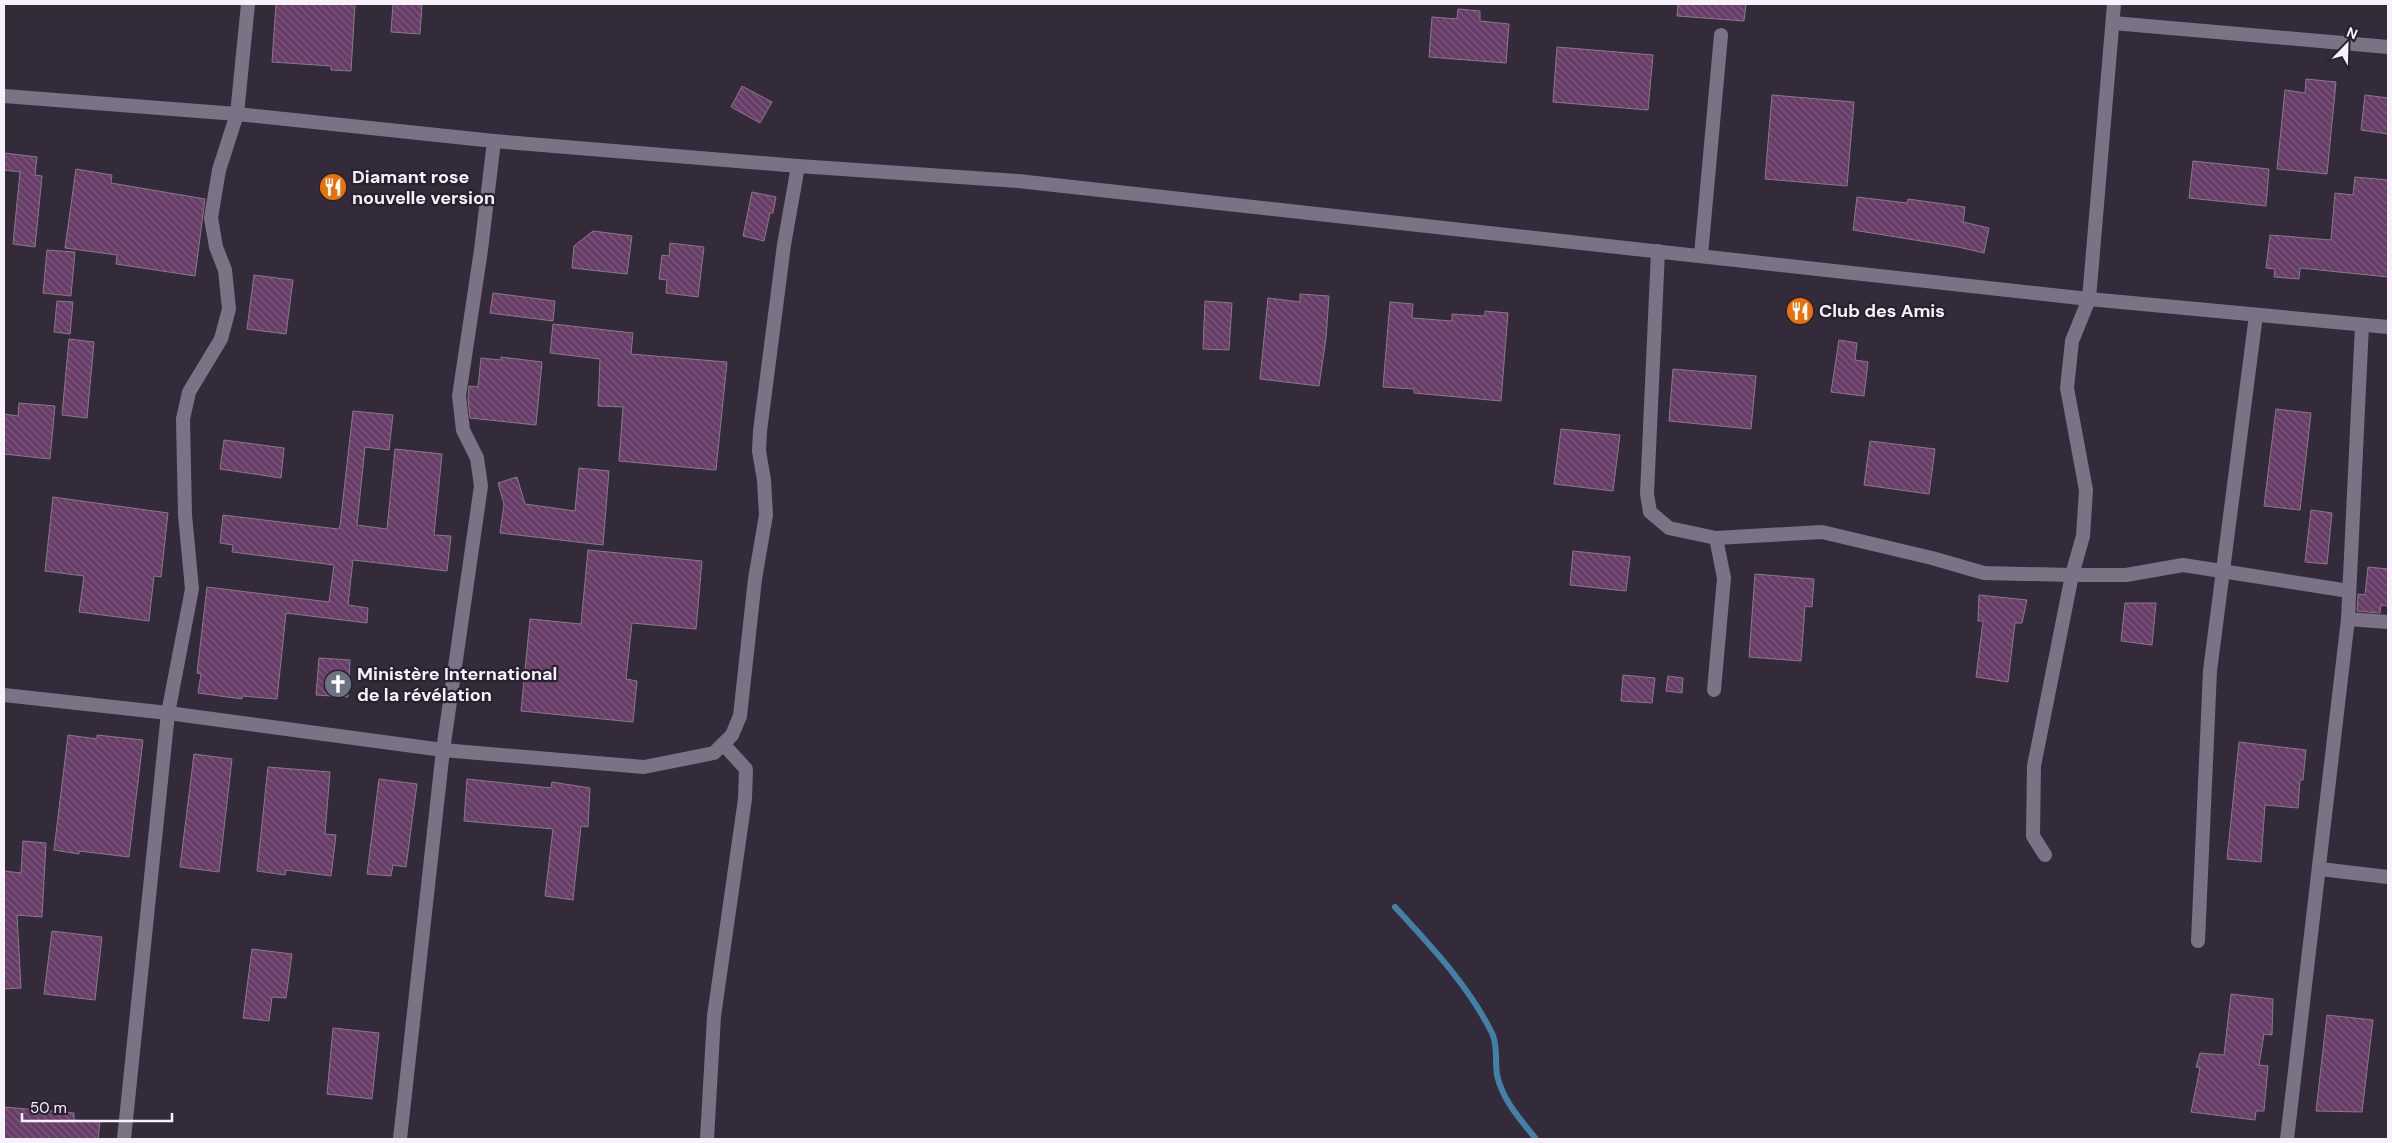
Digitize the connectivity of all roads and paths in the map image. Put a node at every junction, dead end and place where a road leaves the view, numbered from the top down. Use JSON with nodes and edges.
{"nodes":[{"id":1,"x":248,"y":4,"type":"edge"},
{"id":2,"x":2114,"y":4,"type":"edge"},
{"id":3,"x":2113,"y":23,"type":"junction"},
{"id":4,"x":1721,"y":35,"type":"dead end"},
{"id":5,"x":2388,"y":47,"type":"edge"},
{"id":6,"x":4,"y":96,"type":"edge"},
{"id":7,"x":237,"y":114,"type":"junction"},
{"id":8,"x":494,"y":140,"type":"junction"},
{"id":9,"x":798,"y":166,"type":"junction"},
{"id":10,"x":1658,"y":251,"type":"junction"},
{"id":11,"x":1700,"y":255,"type":"junction"},
{"id":12,"x":2089,"y":299,"type":"junction"},
{"id":13,"x":2256,"y":315,"type":"junction"},
{"id":14,"x":2362,"y":325,"type":"junction"},
{"id":15,"x":2388,"y":327,"type":"edge"},
{"id":16,"x":1716,"y":538,"type":"junction"},
{"id":17,"x":2223,"y":570,"type":"junction"},
{"id":18,"x":2072,"y":575,"type":"junction"},
{"id":19,"x":2349,"y":590,"type":"junction"},
{"id":20,"x":2348,"y":619,"type":"junction"},
{"id":21,"x":2388,"y":622,"type":"edge"},
{"id":22,"x":1714,"y":690,"type":"dead end"},
{"id":23,"x":4,"y":695,"type":"edge"},
{"id":24,"x":168,"y":714,"type":"junction"},
{"id":25,"x":724,"y":744,"type":"junction"},
{"id":26,"x":443,"y":750,"type":"junction"},
{"id":27,"x":2045,"y":855,"type":"dead end"},
{"id":28,"x":2320,"y":869,"type":"junction"},
{"id":29,"x":2388,"y":877,"type":"edge"},
{"id":30,"x":2198,"y":941,"type":"dead end"},
{"id":31,"x":124,"y":1139,"type":"edge"},
{"id":32,"x":400,"y":1139,"type":"edge"},
{"id":33,"x":707,"y":1139,"type":"edge"},
{"id":34,"x":2287,"y":1139,"type":"edge"}],
"edges":[{"from":1,"to":7,"type":"street"},
{"from":2,"to":3,"type":"street"},
{"from":3,"to":5,"type":"street"},
{"from":3,"to":12,"type":"street"},
{"from":4,"to":11,"type":"street"},
{"from":6,"to":7,"type":"street"},
{"from":7,"to":8,"type":"street"},
{"from":7,"to":24,"type":"street"},
{"from":8,"to":9,"type":"street"},
{"from":8,"to":26,"type":"street"},
{"from":9,"to":10,"type":"street"},
{"from":9,"to":25,"type":"street"},
{"from":10,"to":11,"type":"street"},
{"from":10,"to":16,"type":"street"},
{"from":11,"to":12,"type":"street"},
{"from":12,"to":13,"type":"street"},
{"from":12,"to":18,"type":"street"},
{"from":13,"to":14,"type":"street"},
{"from":13,"to":17,"type":"street"},
{"from":14,"to":15,"type":"street"},
{"from":14,"to":19,"type":"street"},
{"from":16,"to":18,"type":"street"},
{"from":16,"to":22,"type":"street"},
{"from":17,"to":18,"type":"street"},
{"from":17,"to":19,"type":"street"},
{"from":17,"to":30,"type":"street"},
{"from":18,"to":27,"type":"street"},
{"from":19,"to":20,"type":"street"},
{"from":20,"to":21,"type":"street"},
{"from":20,"to":28,"type":"street"},
{"from":23,"to":24,"type":"street"},
{"from":24,"to":26,"type":"street"},
{"from":24,"to":31,"type":"street"},
{"from":25,"to":26,"type":"street"},
{"from":25,"to":33,"type":"street"},
{"from":26,"to":32,"type":"street"},
{"from":28,"to":29,"type":"street"},
{"from":28,"to":34,"type":"street"}]}
